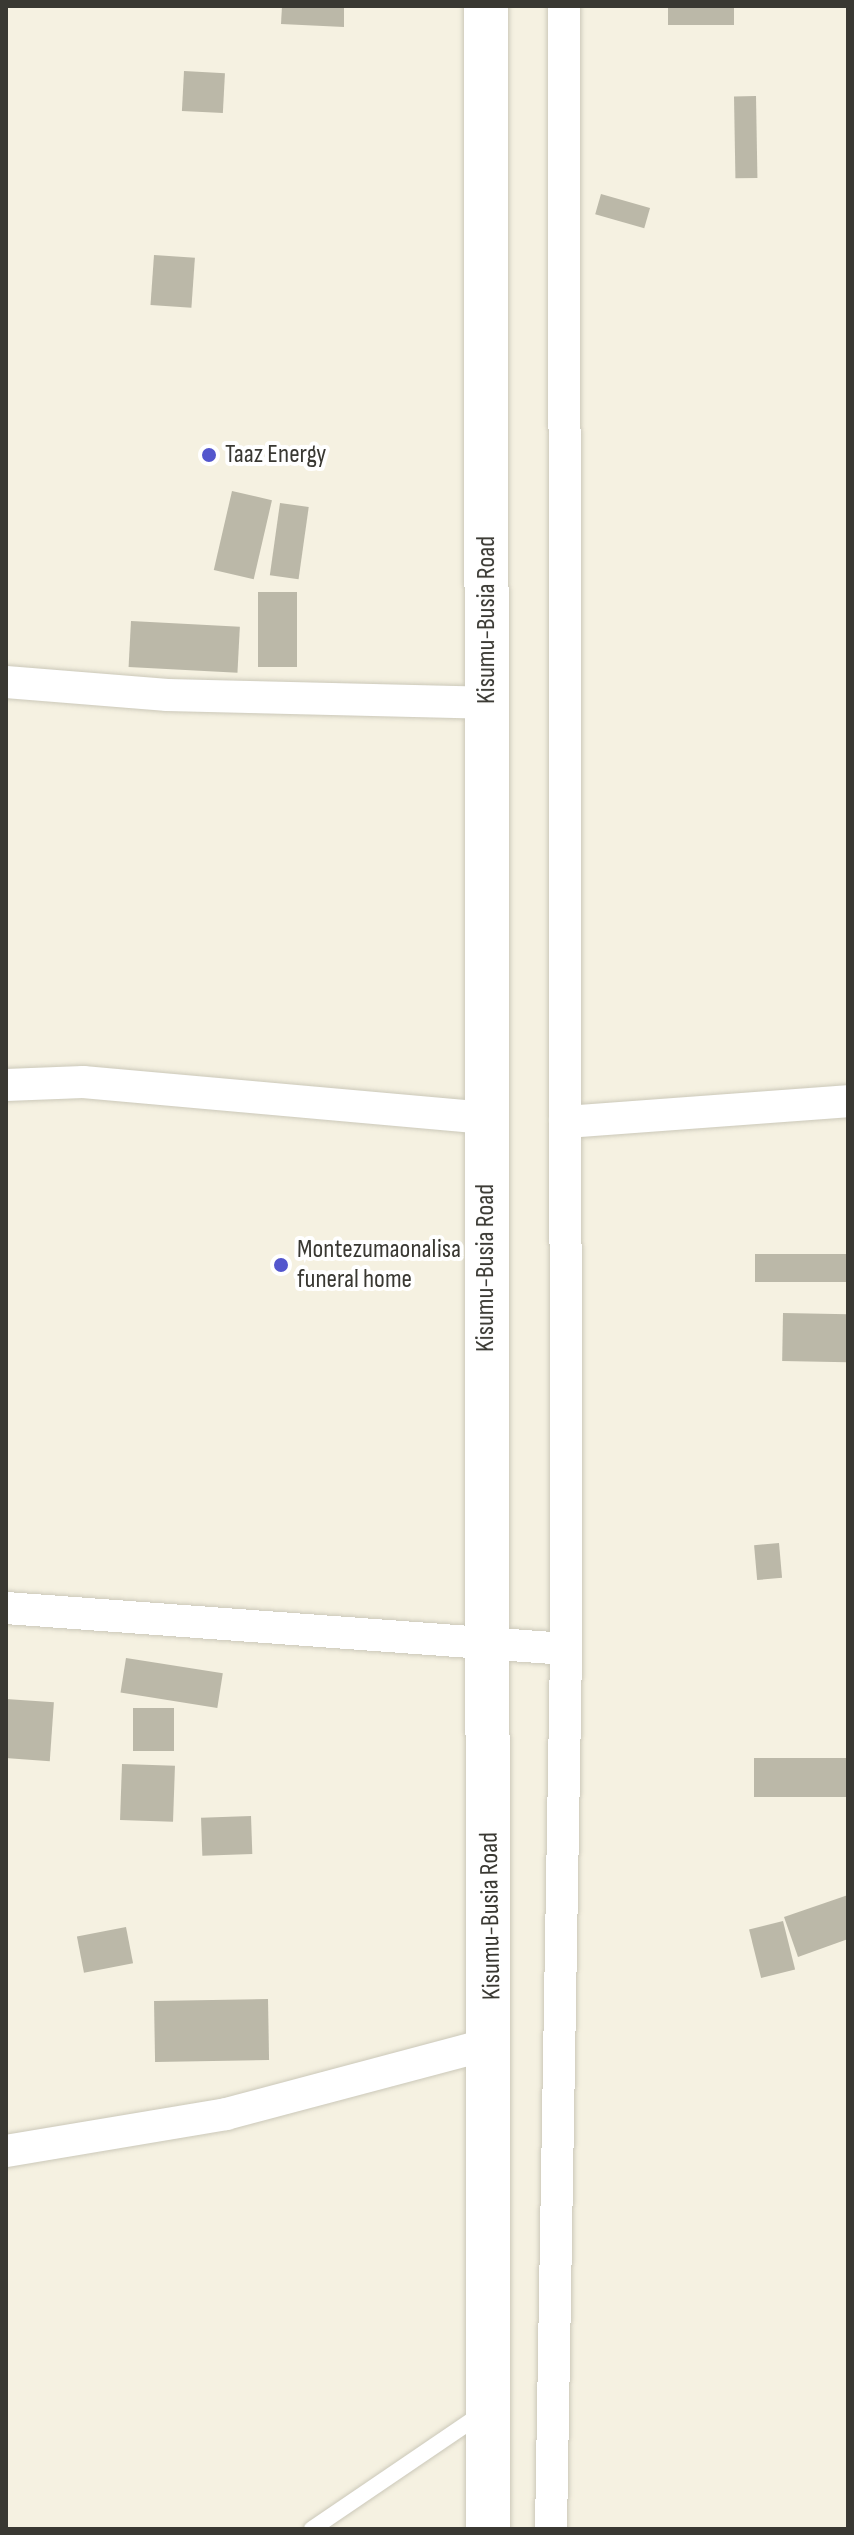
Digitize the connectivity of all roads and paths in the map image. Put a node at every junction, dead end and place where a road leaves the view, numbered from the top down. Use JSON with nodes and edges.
{"nodes":[{"id":1,"x":486,"y":6,"type":"edge"},
{"id":2,"x":564,"y":6,"type":"edge"},
{"id":3,"x":6,"y":682,"type":"edge"},
{"id":4,"x":486,"y":703,"type":"junction"},
{"id":5,"x":6,"y":1085,"type":"edge"},
{"id":6,"x":848,"y":1101,"type":"edge"},
{"id":7,"x":486,"y":1118,"type":"junction"},
{"id":8,"x":565,"y":1122,"type":"junction"},
{"id":9,"x":6,"y":1608,"type":"edge"},
{"id":10,"x":487,"y":1646,"type":"junction"},
{"id":11,"x":566,"y":1649,"type":"junction"},
{"id":12,"x":493,"y":2043,"type":"junction"},
{"id":13,"x":6,"y":2151,"type":"edge"},
{"id":14,"x":489,"y":2409,"type":"junction"},
{"id":15,"x":312,"y":2529,"type":"edge"},
{"id":16,"x":488,"y":2529,"type":"edge"},
{"id":17,"x":551,"y":2529,"type":"edge"}],
"edges":[{"from":1,"to":4,"type":"highway","name":"Kisumu-Busia Road"},
{"from":2,"to":8,"type":"street"},
{"from":3,"to":4,"type":"street"},
{"from":4,"to":7,"type":"highway","name":"Kisumu-Busia Road"},
{"from":5,"to":7,"type":"street"},
{"from":6,"to":8,"type":"street"},
{"from":7,"to":10,"type":"highway","name":"Kisumu-Busia Road"},
{"from":8,"to":11,"type":"street"},
{"from":9,"to":10,"type":"street"},
{"from":10,"to":11,"type":"street"},
{"from":10,"to":12,"type":"highway","name":"Kisumu-Busia Road"},
{"from":11,"to":17,"type":"street"},
{"from":12,"to":13,"type":"street"},
{"from":12,"to":14,"type":"highway","name":"Kisumu-Busia Road"},
{"from":14,"to":15,"type":"lane"},
{"from":14,"to":16,"type":"highway","name":"Kisumu-Busia Road"}]}
